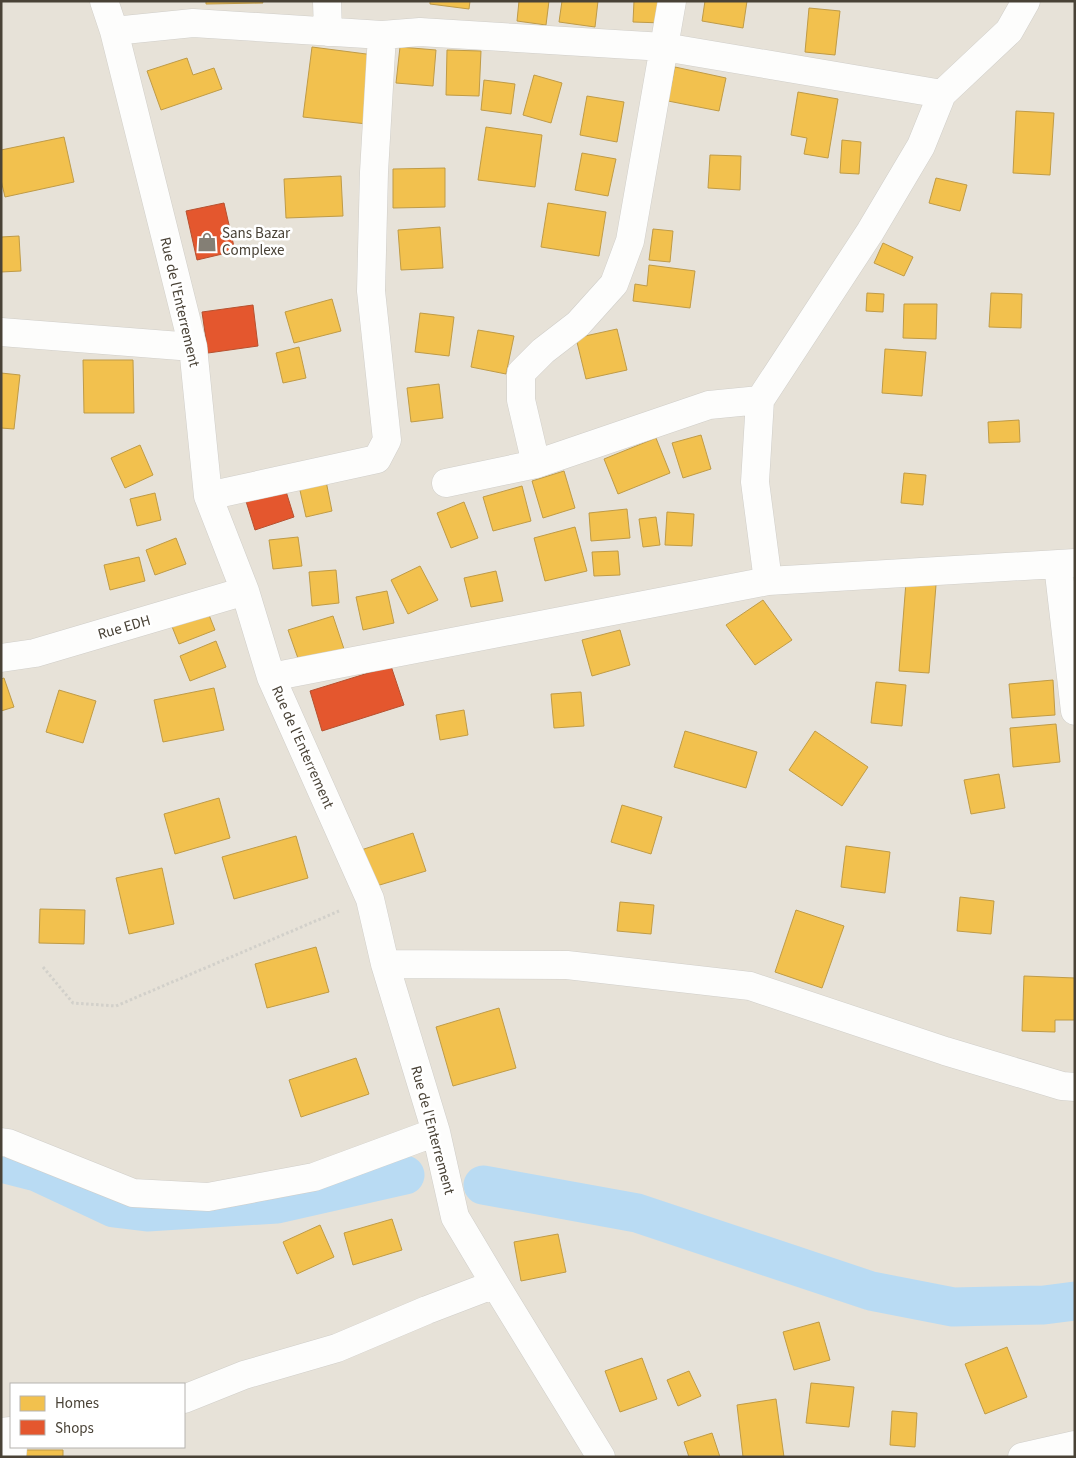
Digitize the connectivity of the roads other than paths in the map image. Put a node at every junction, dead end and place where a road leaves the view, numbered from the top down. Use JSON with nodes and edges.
{"nodes":[{"id":1,"x":104,"y":1,"type":"edge"},
{"id":2,"x":327,"y":1,"type":"edge"},
{"id":3,"x":672,"y":1,"type":"edge"},
{"id":4,"x":1026,"y":1,"type":"edge"},
{"id":5,"x":114,"y":31,"type":"junction"},
{"id":6,"x":328,"y":32,"type":"junction"},
{"id":7,"x":382,"y":35,"type":"junction"},
{"id":8,"x":664,"y":47,"type":"junction"},
{"id":9,"x":942,"y":94,"type":"junction"},
{"id":10,"x":1,"y":332,"type":"edge"},
{"id":11,"x":193,"y":347,"type":"junction"},
{"id":12,"x":760,"y":400,"type":"junction"},
{"id":13,"x":536,"y":464,"type":"junction"},
{"id":14,"x":446,"y":483,"type":"dead end"},
{"id":15,"x":208,"y":496,"type":"junction"},
{"id":16,"x":1066,"y":564,"type":"edge"},
{"id":17,"x":768,"y":581,"type":"junction"},
{"id":18,"x":245,"y":591,"type":"junction"},
{"id":19,"x":1,"y":658,"type":"edge"},
{"id":20,"x":271,"y":677,"type":"junction"},
{"id":21,"x":1075,"y":711,"type":"edge"},
{"id":22,"x":385,"y":964,"type":"junction"},
{"id":23,"x":1075,"y":1087,"type":"edge"},
{"id":24,"x":436,"y":1132,"type":"junction"},
{"id":25,"x":1,"y":1142,"type":"edge"},
{"id":26,"x":495,"y":1284,"type":"junction"},
{"id":27,"x":185,"y":1399,"type":"edge"},
{"id":28,"x":1075,"y":1445,"type":"edge"},
{"id":29,"x":601,"y":1457,"type":"edge"},
{"id":30,"x":1022,"y":1457,"type":"edge"}],
"edges":[{"from":1,"to":5,"type":"street","name":"Rue de l'Enterrement"},
{"from":2,"to":6,"type":"street"},
{"from":3,"to":8,"type":"street"},
{"from":4,"to":9,"type":"street"},
{"from":5,"to":6,"type":"street"},
{"from":5,"to":11,"type":"street","name":"Rue de l'Enterrement"},
{"from":6,"to":7,"type":"street"},
{"from":7,"to":8,"type":"street"},
{"from":7,"to":15,"type":"street"},
{"from":8,"to":9,"type":"street"},
{"from":8,"to":13,"type":"street"},
{"from":9,"to":12,"type":"street"},
{"from":10,"to":11,"type":"street"},
{"from":11,"to":15,"type":"street","name":"Rue de l'Enterrement"},
{"from":12,"to":13,"type":"street"},
{"from":12,"to":17,"type":"street"},
{"from":13,"to":14,"type":"street"},
{"from":15,"to":18,"type":"street","name":"Rue de l'Enterrement"},
{"from":16,"to":17,"type":"street"},
{"from":16,"to":21,"type":"street"},
{"from":17,"to":20,"type":"street"},
{"from":18,"to":19,"type":"street","name":"Rue EDH"},
{"from":18,"to":20,"type":"street","name":"Rue de l'Enterrement"},
{"from":20,"to":22,"type":"street","name":"Rue de l'Enterrement"},
{"from":22,"to":23,"type":"street"},
{"from":22,"to":24,"type":"street","name":"Rue de l'Enterrement"},
{"from":24,"to":25,"type":"street"},
{"from":24,"to":26,"type":"street","name":"Rue de l'Enterrement"},
{"from":26,"to":27,"type":"street"},
{"from":26,"to":29,"type":"street","name":"Rue de l'Enterrement"},
{"from":28,"to":30,"type":"street"}]}
